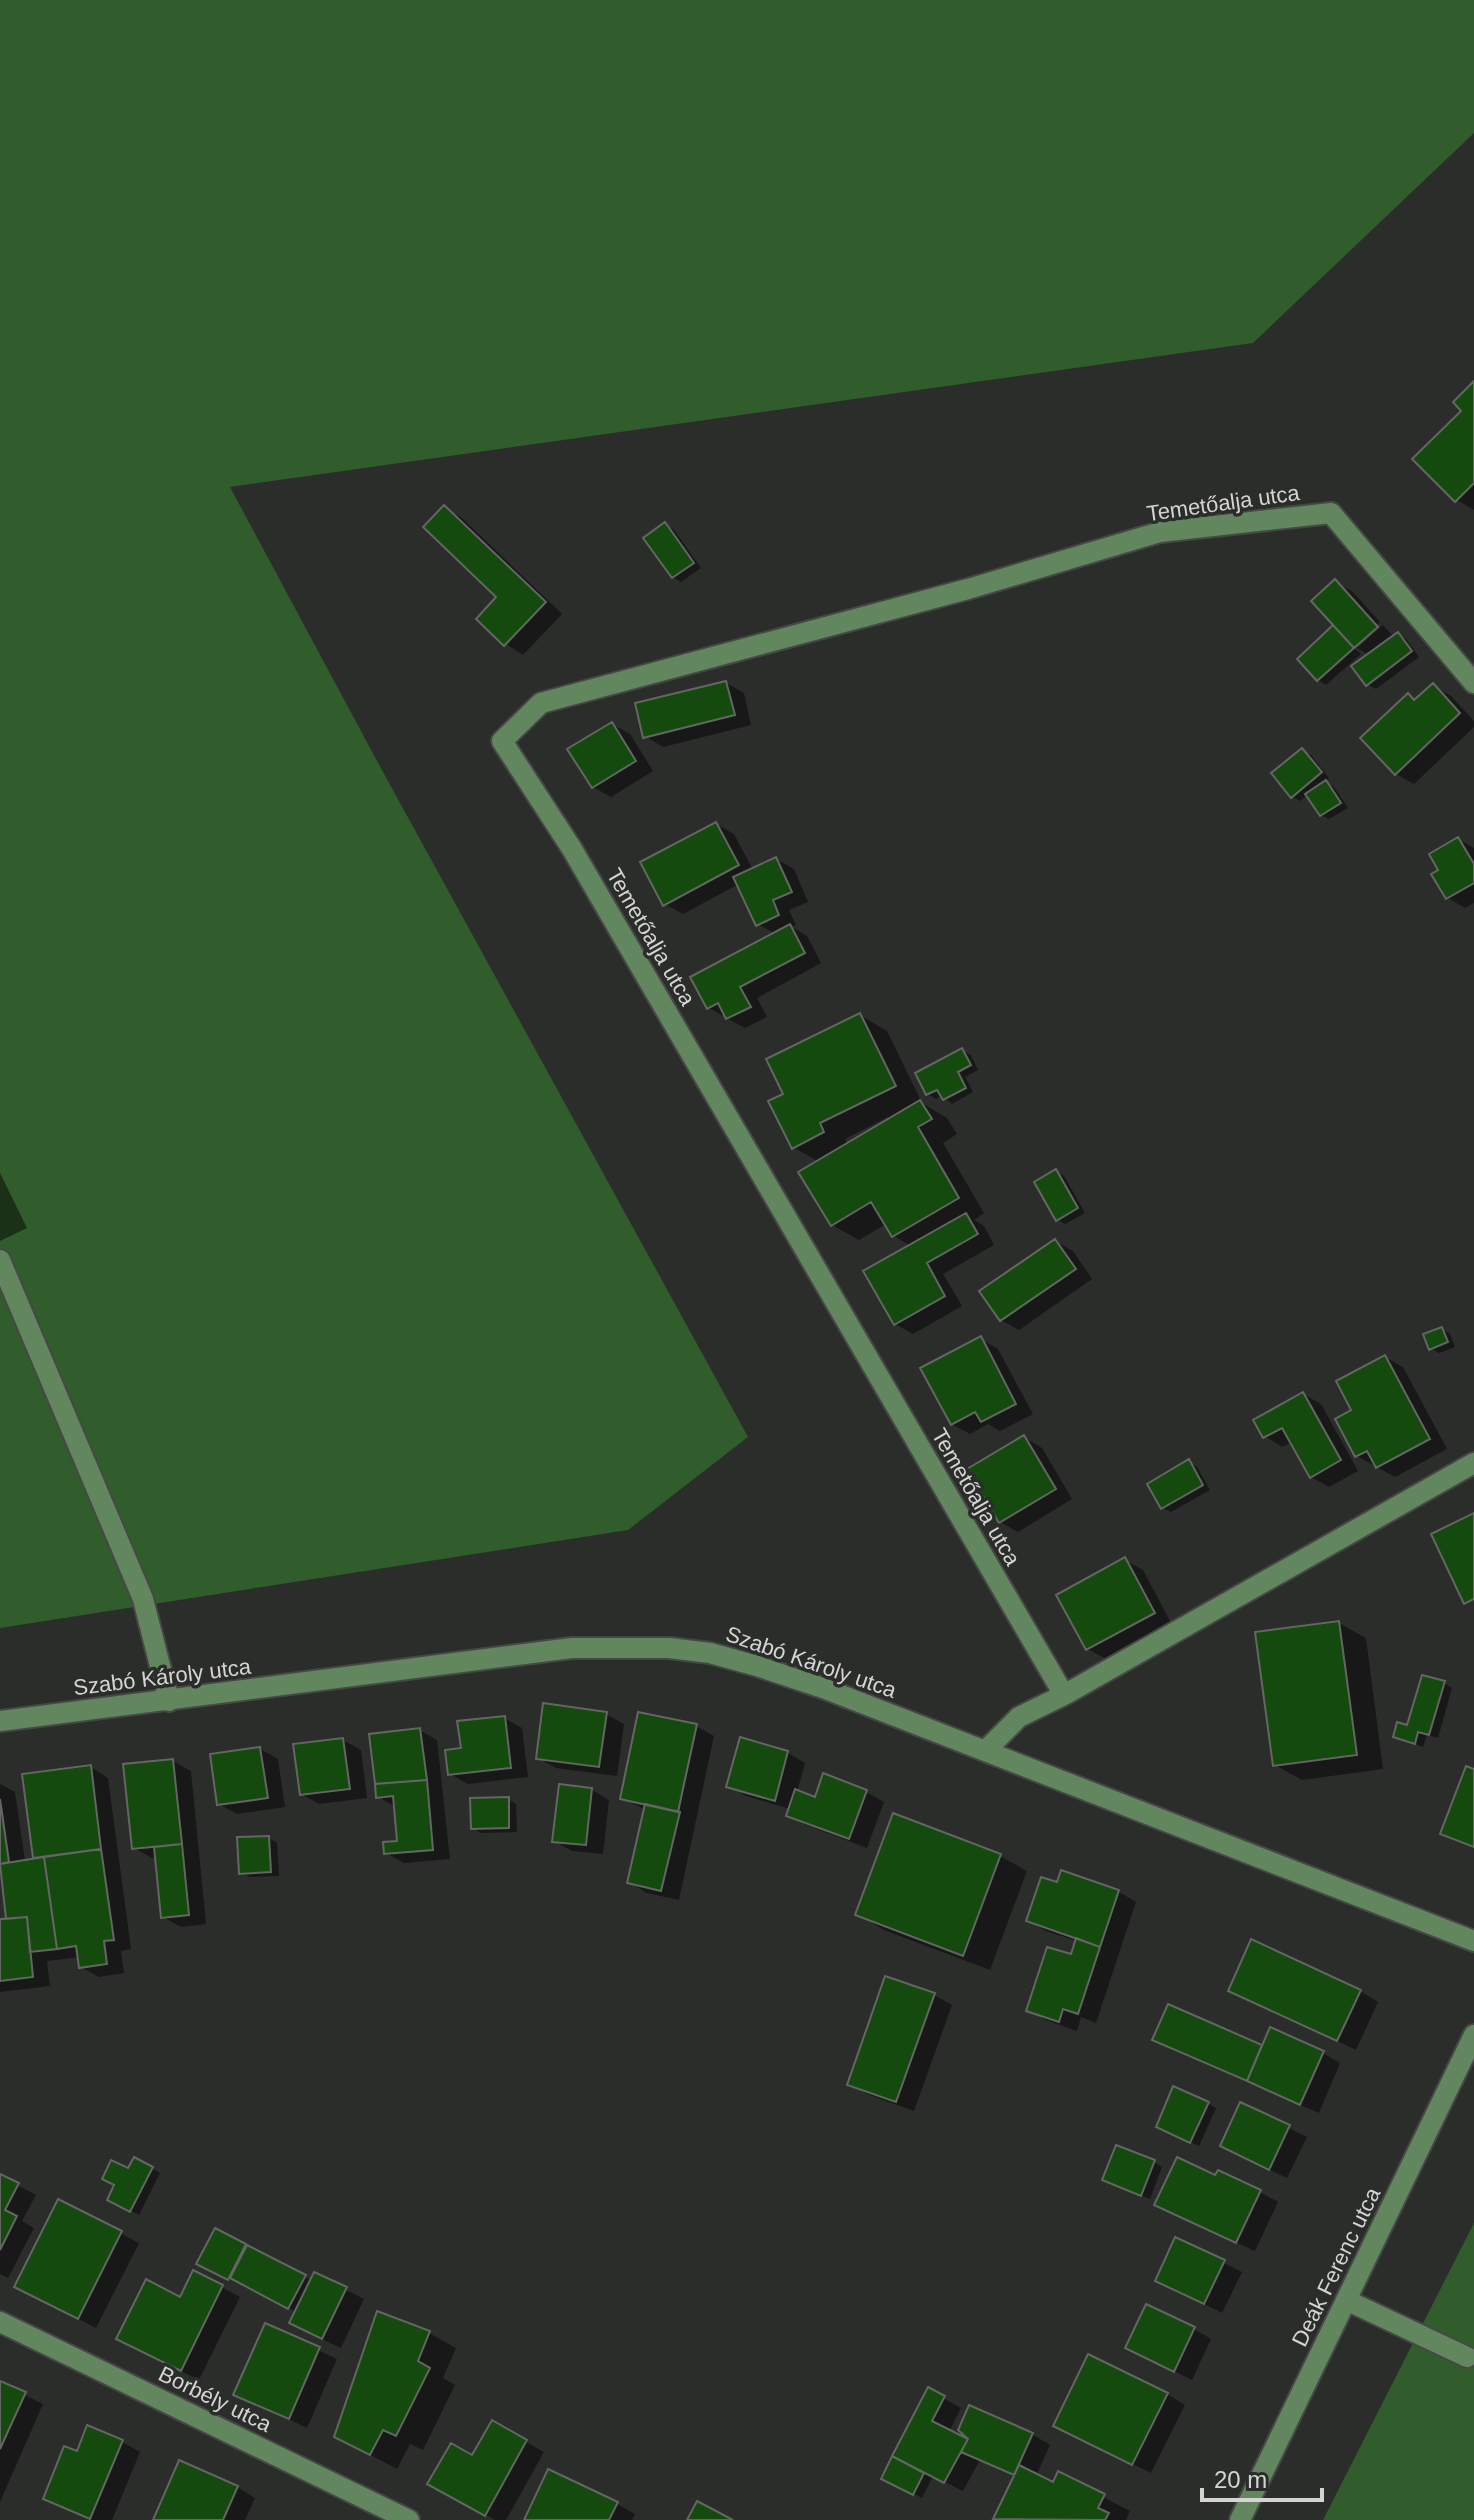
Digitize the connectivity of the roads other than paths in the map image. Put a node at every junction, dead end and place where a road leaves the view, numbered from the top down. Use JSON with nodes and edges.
{"nodes":[{"id":1,"x":1474,"y":683,"type":"edge"},
{"id":2,"x":0,"y":1260,"type":"edge"},
{"id":3,"x":1474,"y":1463,"type":"edge"},
{"id":4,"x":1064,"y":1695,"type":"junction"},
{"id":5,"x":169,"y":1701,"type":"junction"},
{"id":6,"x":0,"y":1721,"type":"edge"},
{"id":7,"x":986,"y":1750,"type":"junction"},
{"id":8,"x":1474,"y":1941,"type":"edge"},
{"id":9,"x":1474,"y":2035,"type":"edge"},
{"id":10,"x":1346,"y":2300,"type":"junction"},
{"id":11,"x":0,"y":2322,"type":"edge"},
{"id":12,"x":1467,"y":2357,"type":"dead end"},
{"id":13,"x":409,"y":2520,"type":"edge"},
{"id":14,"x":1240,"y":2520,"type":"edge"}],
"edges":[{"from":1,"to":4,"type":"street","name":"Temetőalja utca"},
{"from":2,"to":5,"type":"street"},
{"from":3,"to":4,"type":"street"},
{"from":4,"to":7,"type":"street"},
{"from":5,"to":6,"type":"street","name":"Szabó Károly utca"},
{"from":5,"to":7,"type":"street","name":"Szabó Károly utca"},
{"from":7,"to":8,"type":"street","name":"Szabó Károly utca"},
{"from":9,"to":10,"type":"street","name":"Deák Ferenc utca"},
{"from":10,"to":12,"type":"street"},
{"from":10,"to":14,"type":"street","name":"Deák Ferenc utca"},
{"from":11,"to":13,"type":"street","name":"Borbély utca"}]}
